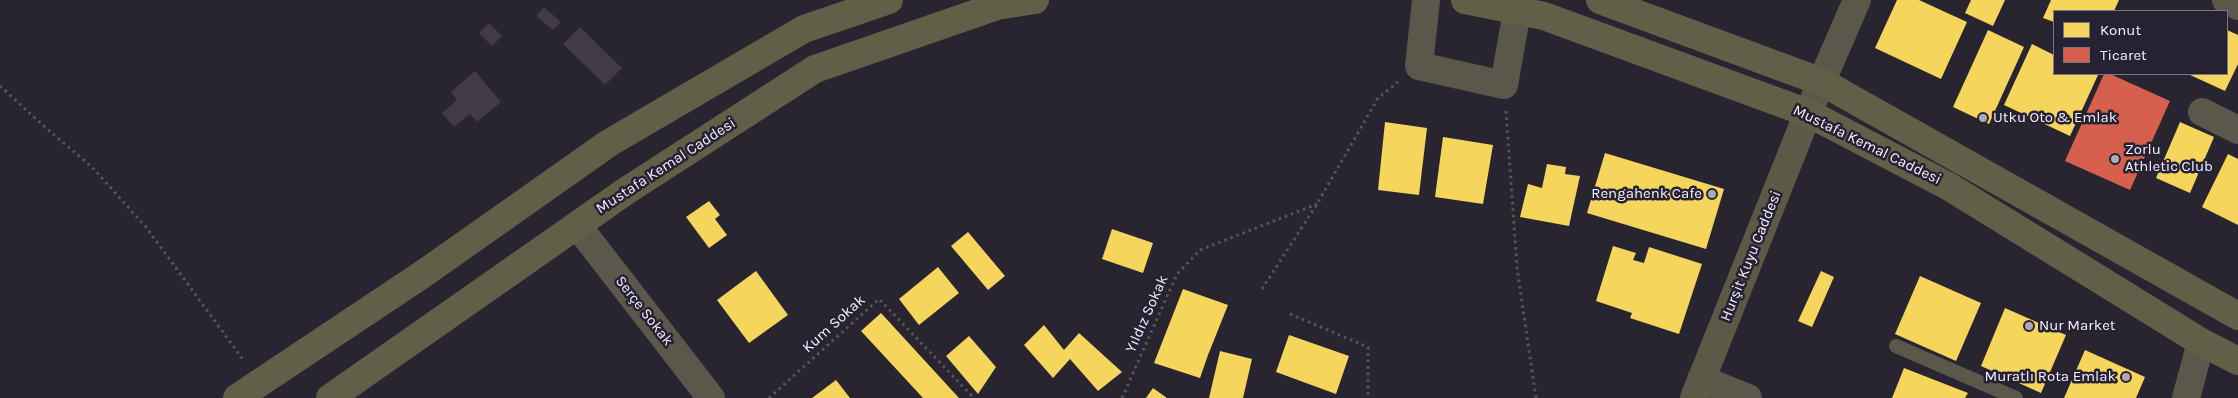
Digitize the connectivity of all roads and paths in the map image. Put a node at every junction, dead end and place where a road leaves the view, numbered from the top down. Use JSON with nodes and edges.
{"nodes":[{"id":1,"x":889,"y":0,"type":"edge"},
{"id":2,"x":1035,"y":0,"type":"edge"},
{"id":3,"x":1426,"y":0,"type":"edge"},
{"id":4,"x":1464,"y":0,"type":"edge"},
{"id":5,"x":1600,"y":0,"type":"edge"},
{"id":6,"x":1856,"y":0,"type":"edge"},
{"id":7,"x":2226,"y":0,"type":"edge"},
{"id":8,"x":2238,"y":6,"type":"edge"},
{"id":9,"x":1517,"y":11,"type":"junction"},
{"id":10,"x":1419,"y":66,"type":"junction"},
{"id":11,"x":1822,"y":82,"type":"junction"},
{"id":12,"x":1504,"y":85,"type":"junction"},
{"id":13,"x":0,"y":86,"type":"edge"},
{"id":14,"x":2202,"y":112,"type":"dead end"},
{"id":15,"x":1808,"y":114,"type":"junction"},
{"id":16,"x":2238,"y":130,"type":"edge"},
{"id":17,"x":1317,"y":204,"type":"junction"},
{"id":18,"x":577,"y":225,"type":"junction"},
{"id":19,"x":1262,"y":290,"type":"dead end"},
{"id":20,"x":1290,"y":314,"type":"dead end"},
{"id":21,"x":2238,"y":316,"type":"edge"},
{"id":22,"x":2201,"y":342,"type":"junction"},
{"id":23,"x":1896,"y":346,"type":"dead end"},
{"id":24,"x":2238,"y":361,"type":"edge"},
{"id":25,"x":259,"y":382,"type":"junction"},
{"id":26,"x":1698,"y":388,"type":"edge"},
{"id":27,"x":237,"y":398,"type":"edge"},
{"id":28,"x":330,"y":398,"type":"edge"},
{"id":29,"x":711,"y":398,"type":"edge"},
{"id":30,"x":770,"y":398,"type":"edge"},
{"id":31,"x":974,"y":398,"type":"edge"},
{"id":32,"x":1122,"y":398,"type":"edge"},
{"id":33,"x":1368,"y":398,"type":"edge"},
{"id":34,"x":1536,"y":398,"type":"edge"},
{"id":35,"x":1748,"y":398,"type":"edge"},
{"id":36,"x":2016,"y":398,"type":"edge"},
{"id":37,"x":2186,"y":398,"type":"edge"}],
"edges":[{"from":1,"to":25,"type":"main road"},
{"from":2,"to":18,"type":"main road","name":"Mustafa Kemal Caddesi"},
{"from":3,"to":10,"type":"street"},
{"from":4,"to":9,"type":"main road","name":"Mustafa Kemal Caddesi"},
{"from":5,"to":11,"type":"main road","name":"Mustafa Kemal Caddesi"},
{"from":6,"to":11,"type":"street"},
{"from":7,"to":8,"type":"street"},
{"from":9,"to":12,"type":"street"},
{"from":9,"to":15,"type":"main road","name":"Mustafa Kemal Caddesi"},
{"from":10,"to":12,"type":"street"},
{"from":10,"to":17,"type":"path"},
{"from":11,"to":15,"type":"street"},
{"from":11,"to":21,"type":"main road","name":"Mustafa Kemal Caddesi"},
{"from":12,"to":34,"type":"path"},
{"from":13,"to":25,"type":"path"},
{"from":14,"to":16,"type":"street"},
{"from":15,"to":22,"type":"main road","name":"Mustafa Kemal Caddesi"},
{"from":15,"to":26,"type":"street","name":"Hurşit Kuyu Caddesi"},
{"from":17,"to":19,"type":"path"},
{"from":17,"to":32,"type":"path","name":"Yıldız Sokak"},
{"from":18,"to":28,"type":"main road","name":"Mustafa Kemal Caddesi"},
{"from":18,"to":29,"type":"street","name":"Serçe Sokak"},
{"from":20,"to":33,"type":"path"},
{"from":22,"to":24,"type":"main road","name":"Mustafa Kemal Caddesi"},
{"from":22,"to":37,"type":"street"},
{"from":23,"to":36,"type":"lane"},
{"from":25,"to":27,"type":"main road"},
{"from":26,"to":35,"type":"street"},
{"from":30,"to":31,"type":"path","name":"Kum Sokak"}]}
